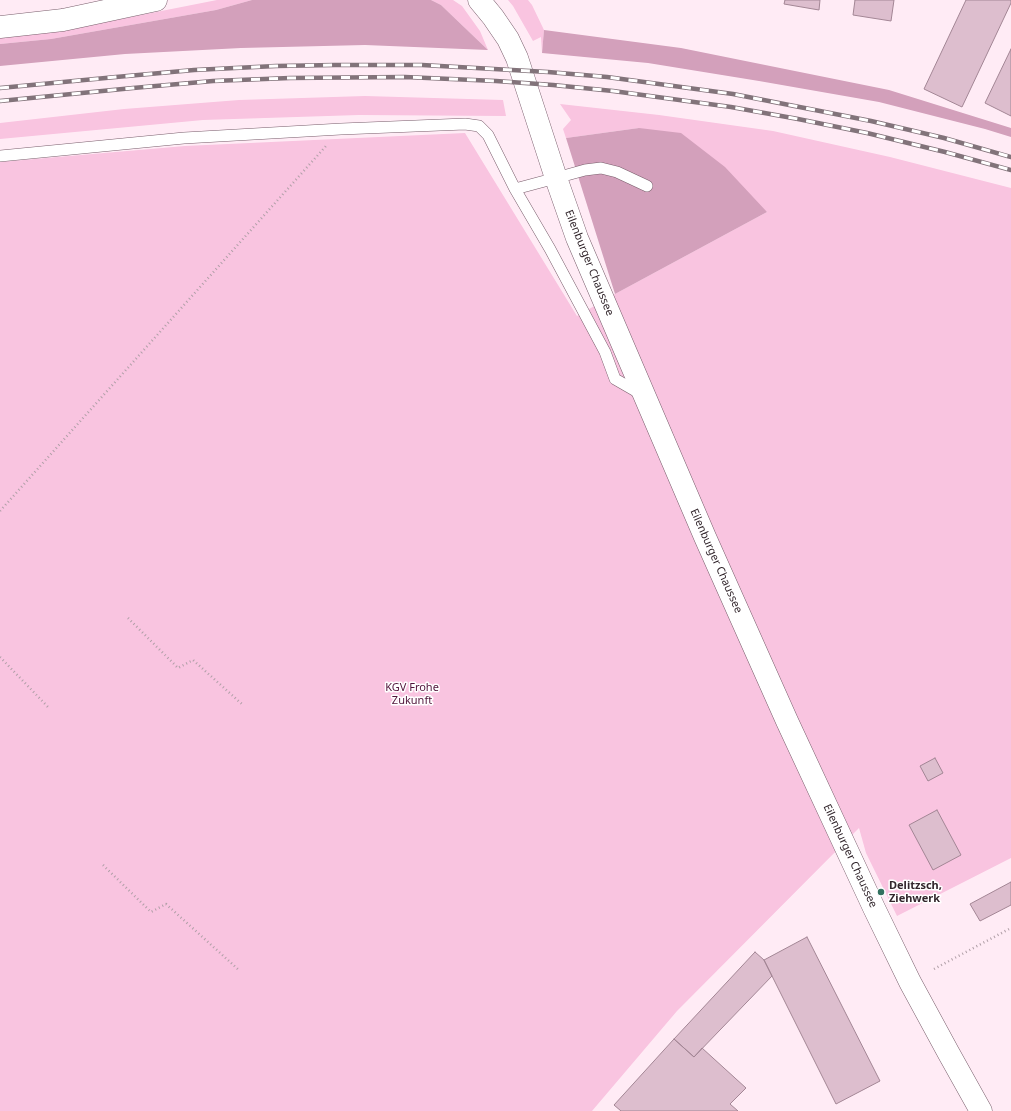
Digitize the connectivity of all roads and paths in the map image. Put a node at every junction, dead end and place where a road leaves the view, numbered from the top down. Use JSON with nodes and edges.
{"nodes":[{"id":1,"x":156,"y":0,"type":"edge"},
{"id":2,"x":478,"y":0,"type":"edge"},
{"id":3,"x":0,"y":27,"type":"edge"},
{"id":4,"x":341,"y":129,"type":"junction"},
{"id":5,"x":0,"y":156,"type":"edge"},
{"id":6,"x":556,"y":178,"type":"junction"},
{"id":7,"x":647,"y":186,"type":"dead end"},
{"id":8,"x":515,"y":189,"type":"junction"},
{"id":9,"x":644,"y":395,"type":"junction"},
{"id":10,"x":0,"y":511,"type":"edge"},
{"id":11,"x":128,"y":618,"type":"dead end"},
{"id":12,"x":0,"y":657,"type":"edge"},
{"id":13,"x":243,"y":706,"type":"dead end"},
{"id":14,"x":48,"y":707,"type":"dead end"},
{"id":15,"x":103,"y":865,"type":"dead end"},
{"id":16,"x":1011,"y":928,"type":"edge"},
{"id":17,"x":934,"y":969,"type":"dead end"},
{"id":18,"x":240,"y":971,"type":"dead end"},
{"id":19,"x":981,"y":1111,"type":"edge"}],
"edges":[{"from":1,"to":3,"type":"street"},
{"from":2,"to":6,"type":"street","name":"Eilenburger Chaussee"},
{"from":4,"to":5,"type":"lane"},
{"from":4,"to":8,"type":"lane"},
{"from":4,"to":10,"type":"path"},
{"from":6,"to":7,"type":"lane"},
{"from":6,"to":8,"type":"lane"},
{"from":6,"to":9,"type":"street","name":"Eilenburger Chaussee"},
{"from":8,"to":9,"type":"lane"},
{"from":9,"to":19,"type":"street","name":"Eilenburger Chaussee"},
{"from":11,"to":13,"type":"path"},
{"from":12,"to":14,"type":"path"},
{"from":15,"to":18,"type":"path"},
{"from":16,"to":17,"type":"path"}]}
